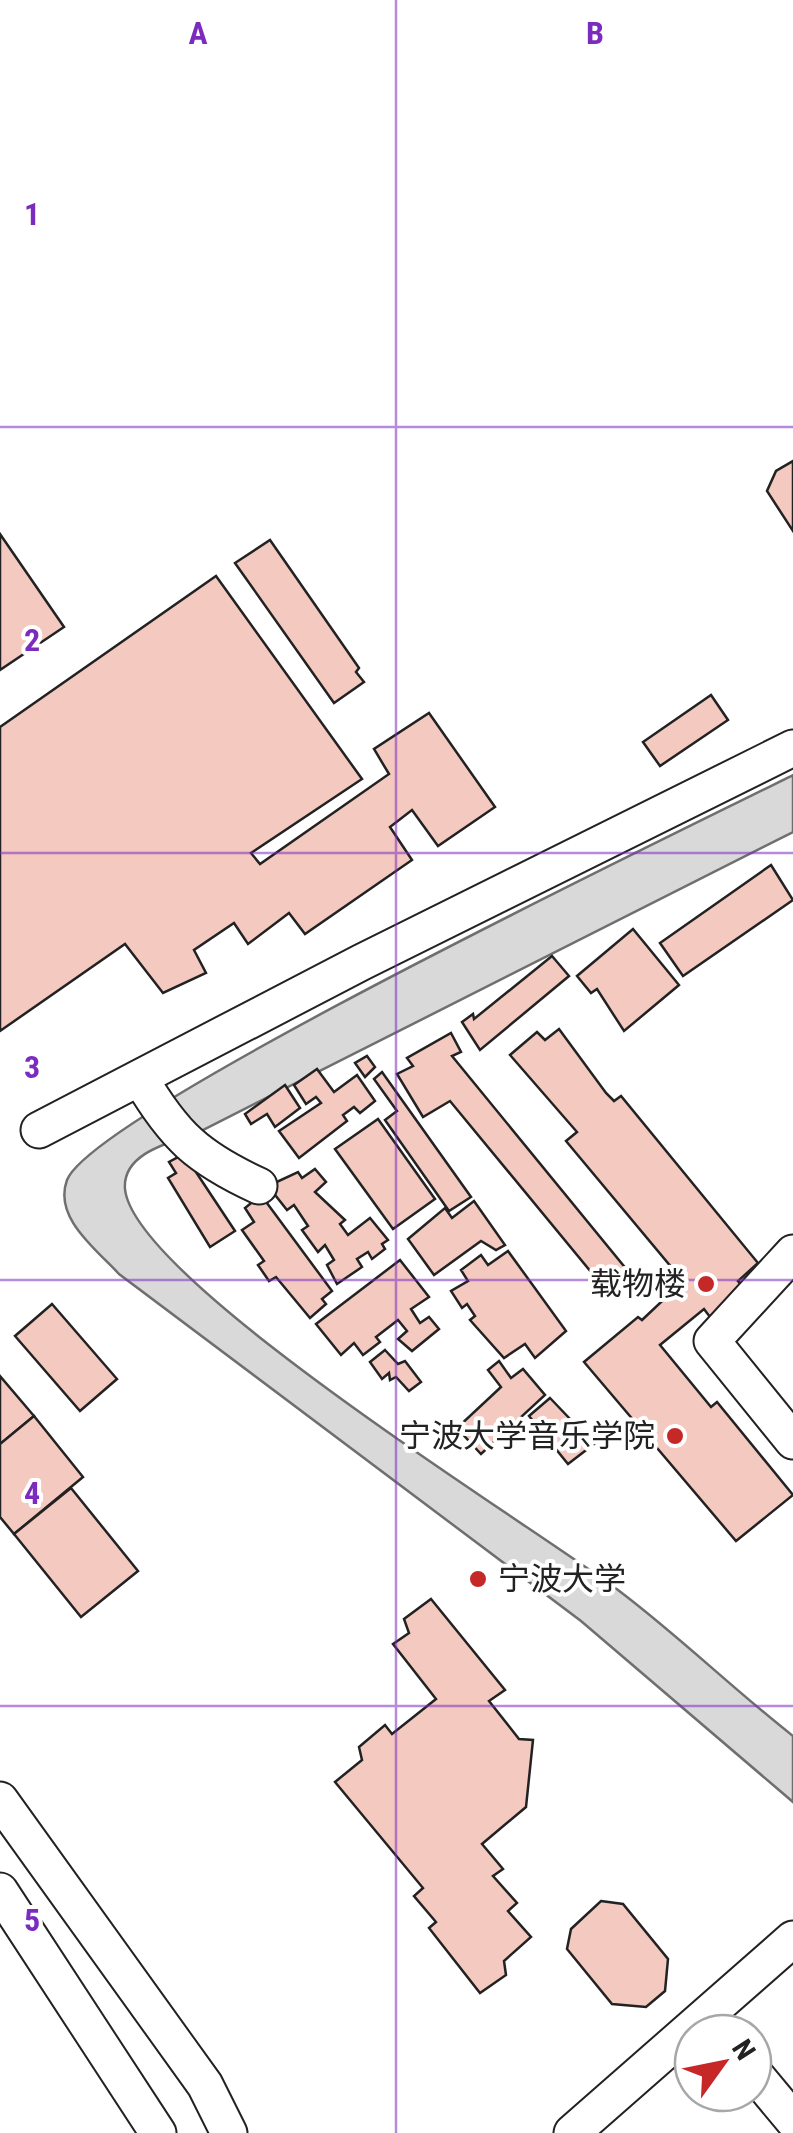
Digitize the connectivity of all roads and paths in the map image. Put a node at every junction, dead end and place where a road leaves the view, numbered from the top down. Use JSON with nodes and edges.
{"nodes":[{"id":1,"x":793,"y":748,"type":"edge"},
{"id":2,"x":146,"y":1089,"type":"junction"},
{"id":3,"x":39,"y":1130,"type":"dead end"},
{"id":4,"x":259,"y":1186,"type":"dead end"},
{"id":5,"x":793,"y":1252,"type":"edge"},
{"id":6,"x":793,"y":1441,"type":"edge"},
{"id":7,"x":0,"y":1800,"type":"edge"},
{"id":8,"x":0,"y":1891,"type":"edge"},
{"id":9,"x":793,"y":1938,"type":"edge"},
{"id":10,"x":724,"y":2013,"type":"edge"},
{"id":11,"x":673,"y":2056,"type":"edge"},
{"id":12,"x":773,"y":2096,"type":"edge"},
{"id":13,"x":793,"y":2120,"type":"edge"},
{"id":14,"x":158,"y":2133,"type":"edge"},
{"id":15,"x":230,"y":2133,"type":"edge"},
{"id":16,"x":572,"y":2133,"type":"edge"}],
"edges":[{"from":1,"to":2,"type":"street"},
{"from":2,"to":3,"type":"street"},
{"from":2,"to":4,"type":"street"},
{"from":5,"to":6,"type":"street"},
{"from":7,"to":15,"type":"street"},
{"from":8,"to":14,"type":"street"},
{"from":9,"to":10,"type":"street"},
{"from":11,"to":16,"type":"street"},
{"from":12,"to":13,"type":"street"}]}
